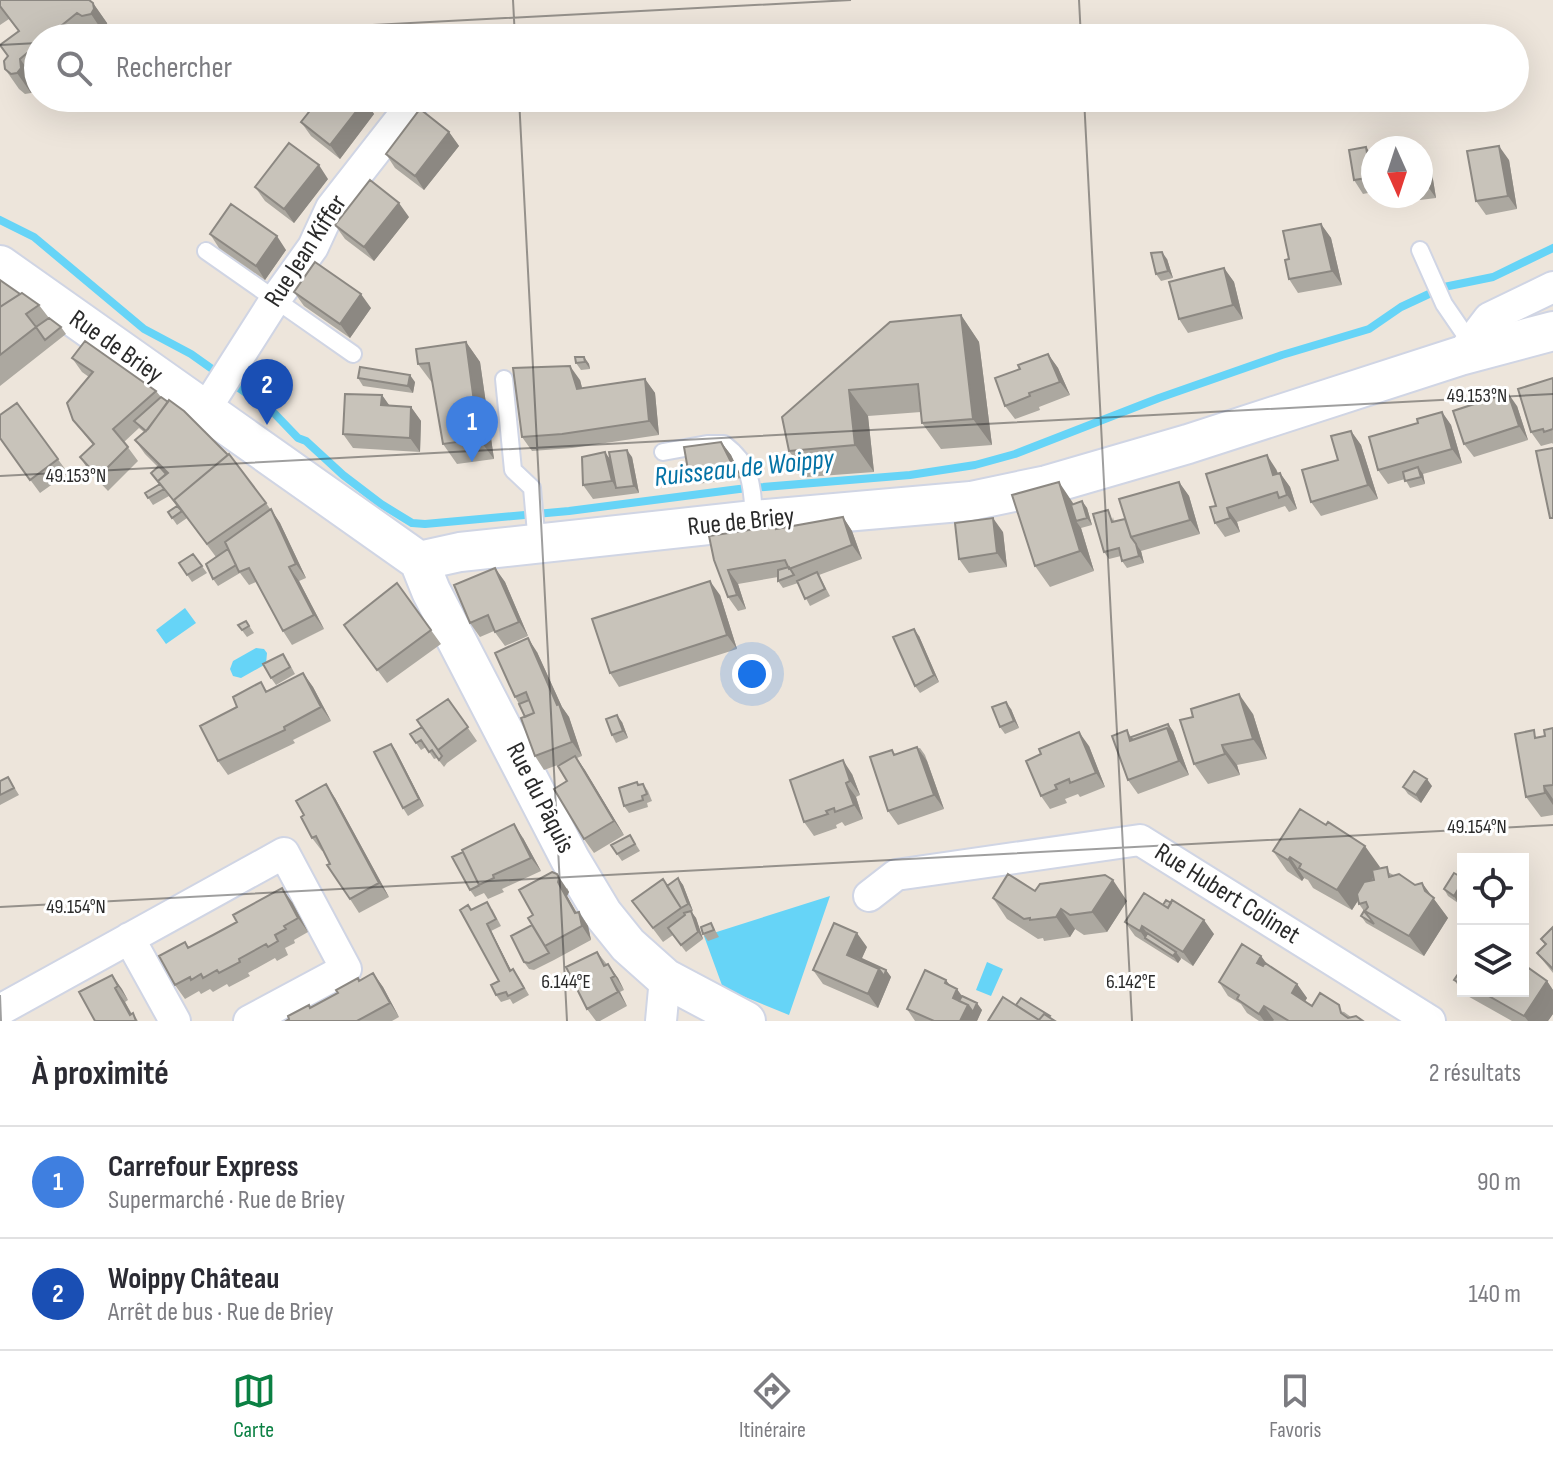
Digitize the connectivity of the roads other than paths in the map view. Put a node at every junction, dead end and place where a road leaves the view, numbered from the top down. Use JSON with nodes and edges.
{"nodes":[{"id":1,"x":406,"y":112,"type":"edge"},
{"id":2,"x":1420,"y":250,"type":"dead end"},
{"id":3,"x":206,"y":251,"type":"dead end"},
{"id":4,"x":0,"y":265,"type":"edge"},
{"id":5,"x":1553,"y":287,"type":"edge"},
{"id":6,"x":275,"y":300,"type":"junction"},
{"id":7,"x":1553,"y":331,"type":"edge"},
{"id":8,"x":1465,"y":349,"type":"junction"},
{"id":9,"x":353,"y":354,"type":"dead end"},
{"id":10,"x":504,"y":379,"type":"dead end"},
{"id":11,"x":220,"y":387,"type":"junction"},
{"id":12,"x":663,"y":452,"type":"dead end"},
{"id":13,"x":753,"y":499,"type":"junction"},
{"id":14,"x":536,"y":534,"type":"junction"},
{"id":15,"x":419,"y":561,"type":"junction"},
{"id":16,"x":869,"y":896,"type":"dead end"},
{"id":17,"x":129,"y":938,"type":"junction"},
{"id":18,"x":665,"y":978,"type":"junction"},
{"id":19,"x":0,"y":1010,"type":"edge"},
{"id":20,"x":175,"y":1021,"type":"edge"},
{"id":21,"x":249,"y":1021,"type":"edge"},
{"id":22,"x":661,"y":1021,"type":"edge"},
{"id":23,"x":746,"y":1021,"type":"edge"},
{"id":24,"x":1430,"y":1021,"type":"edge"}],
"edges":[{"from":1,"to":6,"type":"street","name":"Rue Jean Kiffer"},
{"from":2,"to":8,"type":"lane"},
{"from":3,"to":6,"type":"lane"},
{"from":4,"to":11,"type":"street","name":"Rue de Briey"},
{"from":5,"to":8,"type":"street"},
{"from":6,"to":9,"type":"lane"},
{"from":6,"to":11,"type":"street","name":"Rue Jean Kiffer"},
{"from":7,"to":8,"type":"street","name":"Rue de Briey"},
{"from":8,"to":13,"type":"street","name":"Rue de Briey"},
{"from":10,"to":14,"type":"lane"},
{"from":11,"to":15,"type":"street","name":"Rue de Briey"},
{"from":12,"to":13,"type":"lane"},
{"from":13,"to":14,"type":"street","name":"Rue de Briey"},
{"from":14,"to":15,"type":"street","name":"Rue de Briey"},
{"from":15,"to":18,"type":"street","name":"Rue du Pâquis"},
{"from":16,"to":24,"type":"street","name":"Rue Hubert Colinet"},
{"from":17,"to":19,"type":"street"},
{"from":17,"to":20,"type":"street"},
{"from":17,"to":21,"type":"street"},
{"from":18,"to":22,"type":"street"},
{"from":18,"to":23,"type":"street","name":"Rue du Pâquis"}]}
